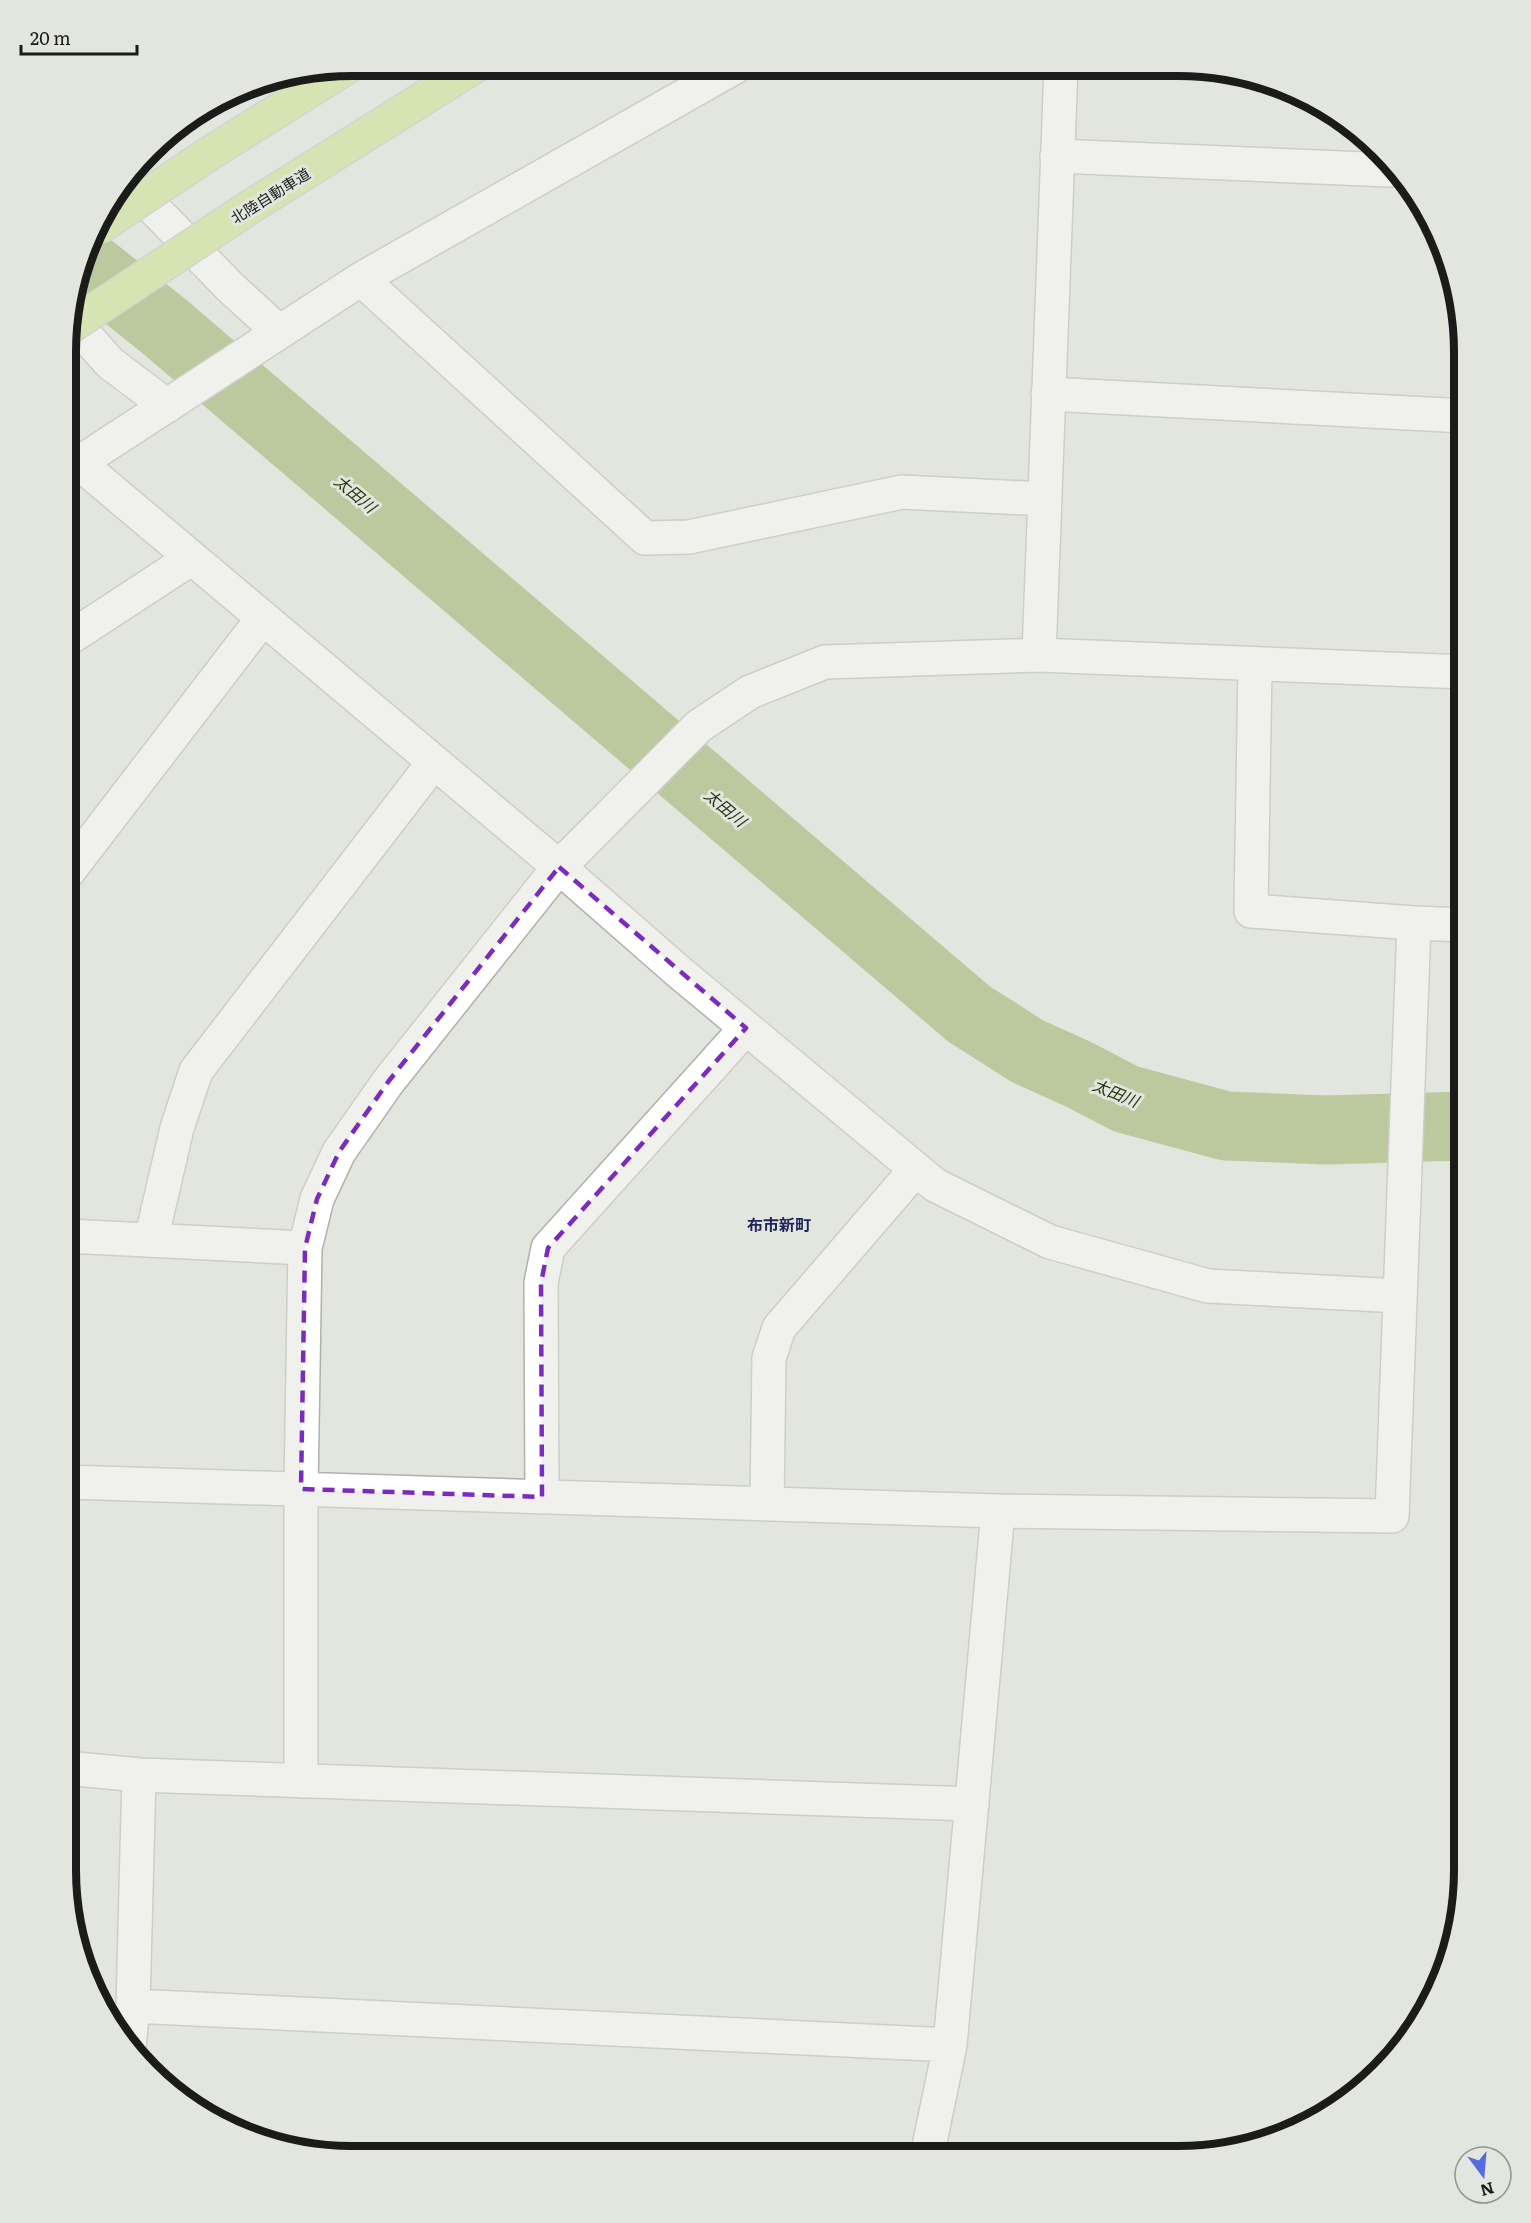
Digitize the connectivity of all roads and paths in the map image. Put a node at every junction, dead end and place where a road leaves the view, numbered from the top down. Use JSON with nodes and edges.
{"nodes":[{"id":1,"x":459,"y":76,"type":"edge"},
{"id":2,"x":719,"y":76,"type":"edge"},
{"id":3,"x":1060,"y":76,"type":"edge"},
{"id":4,"x":330,"y":77,"type":"edge"},
{"id":5,"x":1057,"y":156,"type":"junction"},
{"id":6,"x":1386,"y":170,"type":"edge"},
{"id":7,"x":132,"y":186,"type":"edge"},
{"id":8,"x":110,"y":220,"type":"edge"},
{"id":9,"x":361,"y":279,"type":"junction"},
{"id":10,"x":78,"y":322,"type":"edge"},
{"id":11,"x":78,"y":326,"type":"edge"},
{"id":12,"x":279,"y":332,"type":"junction"},
{"id":13,"x":1048,"y":394,"type":"junction"},
{"id":14,"x":167,"y":406,"type":"junction"},
{"id":15,"x":1454,"y":415,"type":"edge"},
{"id":16,"x":76,"y":465,"type":"edge"},
{"id":17,"x":76,"y":468,"type":"edge"},
{"id":18,"x":1045,"y":499,"type":"junction"},
{"id":19,"x":192,"y":558,"type":"junction"},
{"id":20,"x":263,"y":618,"type":"junction"},
{"id":21,"x":76,"y":634,"type":"edge"},
{"id":22,"x":1039,"y":655,"type":"junction"},
{"id":23,"x":1256,"y":665,"type":"junction"},
{"id":24,"x":1454,"y":672,"type":"edge"},
{"id":25,"x":434,"y":762,"type":"junction"},
{"id":26,"x":76,"y":862,"type":"edge"},
{"id":27,"x":559,"y":867,"type":"junction"},
{"id":28,"x":1414,"y":923,"type":"junction"},
{"id":29,"x":1454,"y":925,"type":"edge"},
{"id":30,"x":746,"y":1028,"type":"junction"},
{"id":31,"x":916,"y":1169,"type":"junction"},
{"id":32,"x":76,"y":1236,"type":"edge"},
{"id":33,"x":151,"y":1240,"type":"junction"},
{"id":34,"x":304,"y":1248,"type":"junction"},
{"id":35,"x":1400,"y":1296,"type":"junction"},
{"id":36,"x":76,"y":1482,"type":"edge"},
{"id":37,"x":301,"y":1489,"type":"junction"},
{"id":38,"x":542,"y":1497,"type":"junction"},
{"id":39,"x":766,"y":1504,"type":"junction"},
{"id":40,"x":998,"y":1511,"type":"junction"},
{"id":41,"x":76,"y":1769,"type":"edge"},
{"id":42,"x":140,"y":1775,"type":"junction"},
{"id":43,"x":301,"y":1781,"type":"junction"},
{"id":44,"x":972,"y":1804,"type":"junction"},
{"id":45,"x":133,"y":2006,"type":"junction"},
{"id":46,"x":130,"y":2035,"type":"edge"},
{"id":47,"x":950,"y":2045,"type":"junction"},
{"id":48,"x":929,"y":2146,"type":"edge"}],
"edges":[{"from":1,"to":10,"type":"highway","name":"北陸自動車道","bridge":true},
{"from":2,"to":9,"type":"street"},
{"from":3,"to":5,"type":"street"},
{"from":4,"to":8,"type":"highway","bridge":true},
{"from":5,"to":6,"type":"street"},
{"from":5,"to":13,"type":"street"},
{"from":7,"to":12,"type":"street"},
{"from":9,"to":12,"type":"street"},
{"from":9,"to":18,"type":"street"},
{"from":11,"to":14,"type":"street"},
{"from":12,"to":14,"type":"street"},
{"from":13,"to":15,"type":"street"},
{"from":13,"to":18,"type":"street"},
{"from":14,"to":16,"type":"street"},
{"from":17,"to":19,"type":"street"},
{"from":18,"to":22,"type":"street"},
{"from":19,"to":20,"type":"street"},
{"from":19,"to":21,"type":"street"},
{"from":20,"to":25,"type":"street"},
{"from":20,"to":26,"type":"street"},
{"from":22,"to":23,"type":"street"},
{"from":22,"to":27,"type":"street"},
{"from":23,"to":24,"type":"street"},
{"from":23,"to":28,"type":"street"},
{"from":25,"to":27,"type":"street"},
{"from":25,"to":33,"type":"street"},
{"from":27,"to":30,"type":"street"},
{"from":27,"to":34,"type":"street"},
{"from":28,"to":29,"type":"street"},
{"from":28,"to":35,"type":"street"},
{"from":30,"to":31,"type":"street"},
{"from":30,"to":38,"type":"street"},
{"from":31,"to":35,"type":"street"},
{"from":31,"to":39,"type":"street"},
{"from":32,"to":33,"type":"street"},
{"from":33,"to":34,"type":"street"},
{"from":34,"to":37,"type":"street"},
{"from":35,"to":40,"type":"street"},
{"from":36,"to":37,"type":"street"},
{"from":37,"to":38,"type":"street"},
{"from":37,"to":43,"type":"street"},
{"from":38,"to":39,"type":"street"},
{"from":39,"to":40,"type":"street"},
{"from":40,"to":44,"type":"street"},
{"from":41,"to":42,"type":"street"},
{"from":42,"to":43,"type":"street"},
{"from":42,"to":45,"type":"street"},
{"from":43,"to":44,"type":"street"},
{"from":44,"to":47,"type":"street"},
{"from":45,"to":46,"type":"street"},
{"from":45,"to":47,"type":"street"},
{"from":47,"to":48,"type":"street"}]}
